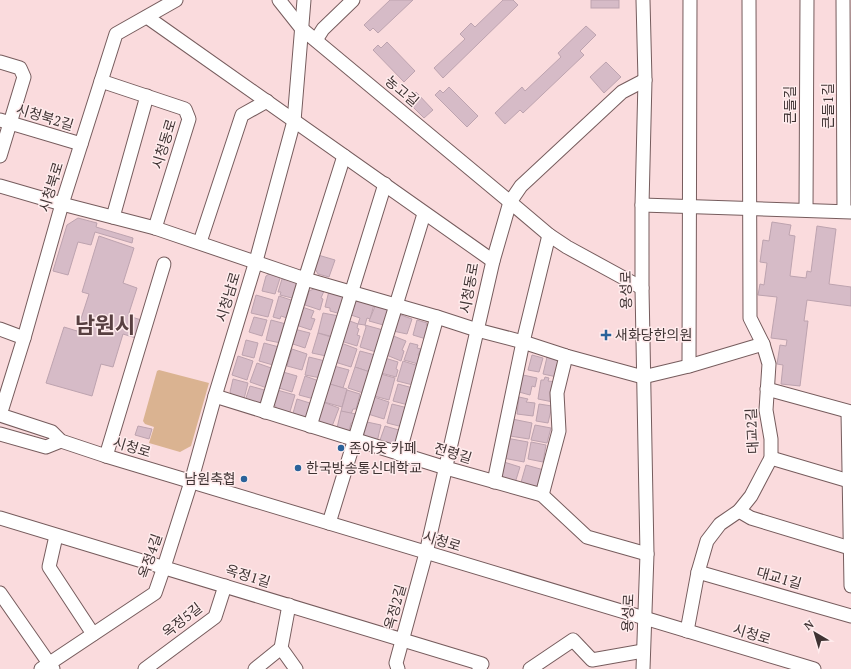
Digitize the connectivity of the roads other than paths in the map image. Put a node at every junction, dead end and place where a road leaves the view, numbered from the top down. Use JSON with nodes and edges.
{"nodes":[{"id":1,"x":176,"y":0,"type":"edge"},
{"id":2,"x":279,"y":0,"type":"edge"},
{"id":3,"x":304,"y":0,"type":"edge"},
{"id":4,"x":353,"y":0,"type":"edge"},
{"id":5,"x":643,"y":0,"type":"edge"},
{"id":6,"x":690,"y":0,"type":"edge"},
{"id":7,"x":750,"y":0,"type":"edge"},
{"id":8,"x":806,"y":0,"type":"edge"},
{"id":9,"x":843,"y":0,"type":"edge"},
{"id":10,"x":146,"y":17,"type":"junction"},
{"id":11,"x":302,"y":29,"type":"junction"},
{"id":12,"x":316,"y":40,"type":"junction"},
{"id":13,"x":0,"y":62,"type":"edge"},
{"id":14,"x":646,"y":80,"type":"junction"},
{"id":15,"x":101,"y":81,"type":"junction"},
{"id":16,"x":147,"y":96,"type":"junction"},
{"id":17,"x":267,"y":101,"type":"junction"},
{"id":18,"x":4,"y":121,"type":"edge"},
{"id":19,"x":294,"y":121,"type":"junction"},
{"id":20,"x":81,"y":144,"type":"junction"},
{"id":21,"x":0,"y":156,"type":"edge"},
{"id":22,"x":344,"y":156,"type":"junction"},
{"id":23,"x":384,"y":184,"type":"junction"},
{"id":24,"x":0,"y":186,"type":"edge"},
{"id":25,"x":510,"y":202,"type":"junction"},
{"id":26,"x":62,"y":204,"type":"junction"},
{"id":27,"x":642,"y":205,"type":"junction"},
{"id":28,"x":689,"y":206,"type":"junction"},
{"id":29,"x":750,"y":208,"type":"junction"},
{"id":30,"x":806,"y":210,"type":"junction"},
{"id":31,"x":848,"y":211,"type":"edge"},
{"id":32,"x":424,"y":214,"type":"junction"},
{"id":33,"x":112,"y":217,"type":"junction"},
{"id":34,"x":155,"y":228,"type":"junction"},
{"id":35,"x":549,"y":235,"type":"junction"},
{"id":36,"x":200,"y":242,"type":"junction"},
{"id":37,"x":256,"y":261,"type":"junction"},
{"id":38,"x":492,"y":261,"type":"junction"},
{"id":39,"x":164,"y":264,"type":"dead end"},
{"id":40,"x":305,"y":278,"type":"junction"},
{"id":41,"x":642,"y":288,"type":"junction"},
{"id":42,"x":351,"y":291,"type":"junction"},
{"id":43,"x":397,"y":305,"type":"junction"},
{"id":44,"x":437,"y":316,"type":"junction"},
{"id":45,"x":0,"y":329,"type":"edge"},
{"id":46,"x":477,"y":330,"type":"junction"},
{"id":47,"x":24,"y":338,"type":"junction"},
{"id":48,"x":523,"y":342,"type":"junction"},
{"id":49,"x":763,"y":344,"type":"junction"},
{"id":50,"x":566,"y":356,"type":"junction"},
{"id":51,"x":689,"y":366,"type":"junction"},
{"id":52,"x":643,"y":377,"type":"junction"},
{"id":53,"x":767,"y":389,"type":"junction"},
{"id":54,"x":215,"y":396,"type":"junction"},
{"id":55,"x":265,"y":412,"type":"junction"},
{"id":56,"x":850,"y":412,"type":"edge"},
{"id":57,"x":0,"y":415,"type":"edge"},
{"id":58,"x":310,"y":426,"type":"junction"},
{"id":59,"x":0,"y":434,"type":"edge"},
{"id":60,"x":356,"y":440,"type":"junction"},
{"id":61,"x":61,"y":442,"type":"junction"},
{"id":62,"x":399,"y":454,"type":"junction"},
{"id":63,"x":106,"y":456,"type":"junction"},
{"id":64,"x":771,"y":458,"type":"junction"},
{"id":65,"x":446,"y":468,"type":"junction"},
{"id":66,"x":849,"y":481,"type":"junction"},
{"id":67,"x":191,"y":482,"type":"junction"},
{"id":68,"x":494,"y":482,"type":"junction"},
{"id":69,"x":542,"y":496,"type":"junction"},
{"id":70,"x":739,"y":511,"type":"junction"},
{"id":71,"x":0,"y":518,"type":"edge"},
{"id":72,"x":329,"y":522,"type":"junction"},
{"id":73,"x":56,"y":536,"type":"junction"},
{"id":74,"x":850,"y":548,"type":"edge"},
{"id":75,"x":426,"y":553,"type":"junction"},
{"id":76,"x":647,"y":554,"type":"junction"},
{"id":77,"x":164,"y":567,"type":"junction"},
{"id":78,"x":698,"y":572,"type":"junction"},
{"id":79,"x":225,"y":586,"type":"junction"},
{"id":80,"x":851,"y":586,"type":"edge"},
{"id":81,"x":0,"y":593,"type":"edge"},
{"id":82,"x":288,"y":605,"type":"junction"},
{"id":83,"x":851,"y":616,"type":"edge"},
{"id":84,"x":644,"y":618,"type":"junction"},
{"id":85,"x":687,"y":631,"type":"junction"},
{"id":86,"x":93,"y":634,"type":"junction"},
{"id":87,"x":402,"y":639,"type":"junction"},
{"id":88,"x":281,"y":648,"type":"junction"},
{"id":89,"x":642,"y":651,"type":"junction"},
{"id":90,"x":48,"y":667,"type":"edge"},
{"id":91,"x":145,"y":669,"type":"edge"},
{"id":92,"x":255,"y":669,"type":"edge"},
{"id":93,"x":296,"y":669,"type":"edge"},
{"id":94,"x":398,"y":669,"type":"edge"},
{"id":95,"x":479,"y":669,"type":"edge"},
{"id":96,"x":530,"y":669,"type":"edge"},
{"id":97,"x":643,"y":669,"type":"edge"},
{"id":98,"x":814,"y":669,"type":"edge"}],
"edges":[{"from":1,"to":10,"type":"street","name":"시청북로"},
{"from":2,"to":11,"type":"street","name":"농고길"},
{"from":3,"to":11,"type":"street","name":"시청남로"},
{"from":4,"to":12,"type":"street"},
{"from":5,"to":14,"type":"street","name":"용성로"},
{"from":6,"to":28,"type":"street"},
{"from":7,"to":29,"type":"street"},
{"from":8,"to":30,"type":"street","name":"큰들길"},
{"from":9,"to":31,"type":"street","name":"큰들1길"},
{"from":10,"to":15,"type":"street","name":"시청북로"},
{"from":10,"to":17,"type":"street"},
{"from":11,"to":12,"type":"street","name":"농고길"},
{"from":11,"to":19,"type":"street","name":"시청남로"},
{"from":12,"to":25,"type":"street","name":"농고길"},
{"from":13,"to":18,"type":"street"},
{"from":14,"to":25,"type":"street"},
{"from":14,"to":27,"type":"street","name":"용성로"},
{"from":15,"to":16,"type":"street","name":"시청동로"},
{"from":15,"to":20,"type":"street","name":"시청북로"},
{"from":16,"to":33,"type":"street","name":"시청동로"},
{"from":16,"to":34,"type":"street","name":"시청동로"},
{"from":17,"to":19,"type":"street"},
{"from":17,"to":36,"type":"street"},
{"from":18,"to":20,"type":"street","name":"시청북2길"},
{"from":18,"to":21,"type":"street"},
{"from":19,"to":22,"type":"street","name":"시청동로"},
{"from":19,"to":37,"type":"street","name":"시청남로"},
{"from":20,"to":26,"type":"street","name":"시청북로"},
{"from":22,"to":23,"type":"street","name":"시청동로"},
{"from":22,"to":40,"type":"street"},
{"from":23,"to":32,"type":"street","name":"시청동로"},
{"from":23,"to":42,"type":"street"},
{"from":24,"to":26,"type":"street","name":"시청동로"},
{"from":25,"to":35,"type":"street","name":"농고길"},
{"from":25,"to":38,"type":"street"},
{"from":26,"to":33,"type":"street","name":"시청동로"},
{"from":26,"to":47,"type":"street","name":"시청북로"},
{"from":27,"to":28,"type":"street","name":"큰들1길"},
{"from":27,"to":41,"type":"street","name":"용성로"},
{"from":28,"to":29,"type":"street","name":"큰들1길"},
{"from":28,"to":51,"type":"street"},
{"from":29,"to":30,"type":"street","name":"큰들1길"},
{"from":29,"to":49,"type":"street","name":"대교2길"},
{"from":30,"to":31,"type":"street","name":"큰들1길"},
{"from":32,"to":38,"type":"street","name":"시청동로"},
{"from":32,"to":43,"type":"street"},
{"from":33,"to":34,"type":"street","name":"시청동로"},
{"from":34,"to":36,"type":"street","name":"시청동로"},
{"from":35,"to":41,"type":"street","name":"농고길"},
{"from":35,"to":48,"type":"street"},
{"from":36,"to":37,"type":"street","name":"시청동로"},
{"from":37,"to":40,"type":"street","name":"시청동로"},
{"from":37,"to":54,"type":"street","name":"시청남로"},
{"from":38,"to":46,"type":"street","name":"시청동로"},
{"from":39,"to":63,"type":"street"},
{"from":40,"to":42,"type":"street","name":"시청동로"},
{"from":40,"to":55,"type":"street"},
{"from":41,"to":52,"type":"street","name":"용성로"},
{"from":42,"to":43,"type":"street","name":"시청동로"},
{"from":42,"to":58,"type":"street"},
{"from":43,"to":44,"type":"street","name":"시청동로"},
{"from":43,"to":60,"type":"street"},
{"from":44,"to":46,"type":"street","name":"시청동로"},
{"from":44,"to":62,"type":"street","name":"시청동로"},
{"from":45,"to":47,"type":"street"},
{"from":46,"to":48,"type":"street","name":"시청동로"},
{"from":46,"to":65,"type":"street","name":"시청동로"},
{"from":47,"to":57,"type":"street","name":"시청북로"},
{"from":48,"to":50,"type":"street","name":"시청동로"},
{"from":48,"to":68,"type":"street"},
{"from":49,"to":51,"type":"street"},
{"from":49,"to":53,"type":"street","name":"대교2길"},
{"from":50,"to":52,"type":"street","name":"시청동로"},
{"from":50,"to":69,"type":"street"},
{"from":51,"to":52,"type":"street"},
{"from":52,"to":76,"type":"street","name":"용성로"},
{"from":53,"to":56,"type":"street"},
{"from":53,"to":64,"type":"street","name":"대교2길"},
{"from":54,"to":55,"type":"street","name":"전령길"},
{"from":54,"to":67,"type":"street","name":"시청남로"},
{"from":55,"to":58,"type":"street","name":"전령길"},
{"from":56,"to":66,"type":"street"},
{"from":57,"to":61,"type":"street","name":"시청로"},
{"from":58,"to":60,"type":"street","name":"전령길"},
{"from":59,"to":61,"type":"street","name":"시청로"},
{"from":60,"to":62,"type":"street","name":"전령길"},
{"from":60,"to":72,"type":"street"},
{"from":61,"to":63,"type":"street","name":"시청로"},
{"from":62,"to":65,"type":"street","name":"전령길"},
{"from":63,"to":67,"type":"street","name":"시청로"},
{"from":64,"to":66,"type":"street"},
{"from":64,"to":70,"type":"street","name":"대교2길"},
{"from":65,"to":68,"type":"street","name":"전령길"},
{"from":65,"to":75,"type":"street","name":"시청동로"},
{"from":66,"to":74,"type":"street"},
{"from":67,"to":72,"type":"street","name":"시청로"},
{"from":67,"to":77,"type":"street","name":"옥정4길"},
{"from":68,"to":69,"type":"street","name":"전령길"},
{"from":69,"to":76,"type":"street","name":"전령길"},
{"from":70,"to":74,"type":"street"},
{"from":70,"to":78,"type":"street","name":"대교2길"},
{"from":71,"to":73,"type":"street","name":"옥정1길"},
{"from":72,"to":75,"type":"street","name":"시청로"},
{"from":73,"to":77,"type":"street","name":"옥정1길"},
{"from":73,"to":86,"type":"street"},
{"from":74,"to":80,"type":"street"},
{"from":75,"to":84,"type":"street","name":"시청로"},
{"from":75,"to":87,"type":"street","name":"옥정2길"},
{"from":76,"to":84,"type":"street","name":"용성로"},
{"from":77,"to":79,"type":"street","name":"옥정1길"},
{"from":77,"to":86,"type":"street","name":"옥정4길"},
{"from":78,"to":83,"type":"street","name":"대교1길"},
{"from":78,"to":85,"type":"street","name":"대교2길"},
{"from":79,"to":82,"type":"street","name":"옥정1길"},
{"from":79,"to":91,"type":"street","name":"옥정5길"},
{"from":81,"to":90,"type":"street"},
{"from":82,"to":87,"type":"street","name":"옥정1길"},
{"from":82,"to":88,"type":"street"},
{"from":84,"to":85,"type":"street","name":"시청로"},
{"from":84,"to":89,"type":"street","name":"용성로"},
{"from":85,"to":98,"type":"street","name":"시청로"},
{"from":86,"to":90,"type":"street","name":"옥정4길"},
{"from":87,"to":94,"type":"street","name":"옥정2길"},
{"from":87,"to":95,"type":"street","name":"옥정1길"},
{"from":88,"to":92,"type":"street"},
{"from":88,"to":93,"type":"street"},
{"from":89,"to":96,"type":"street","name":"용성로"},
{"from":89,"to":97,"type":"street","name":"용성로"}]}
